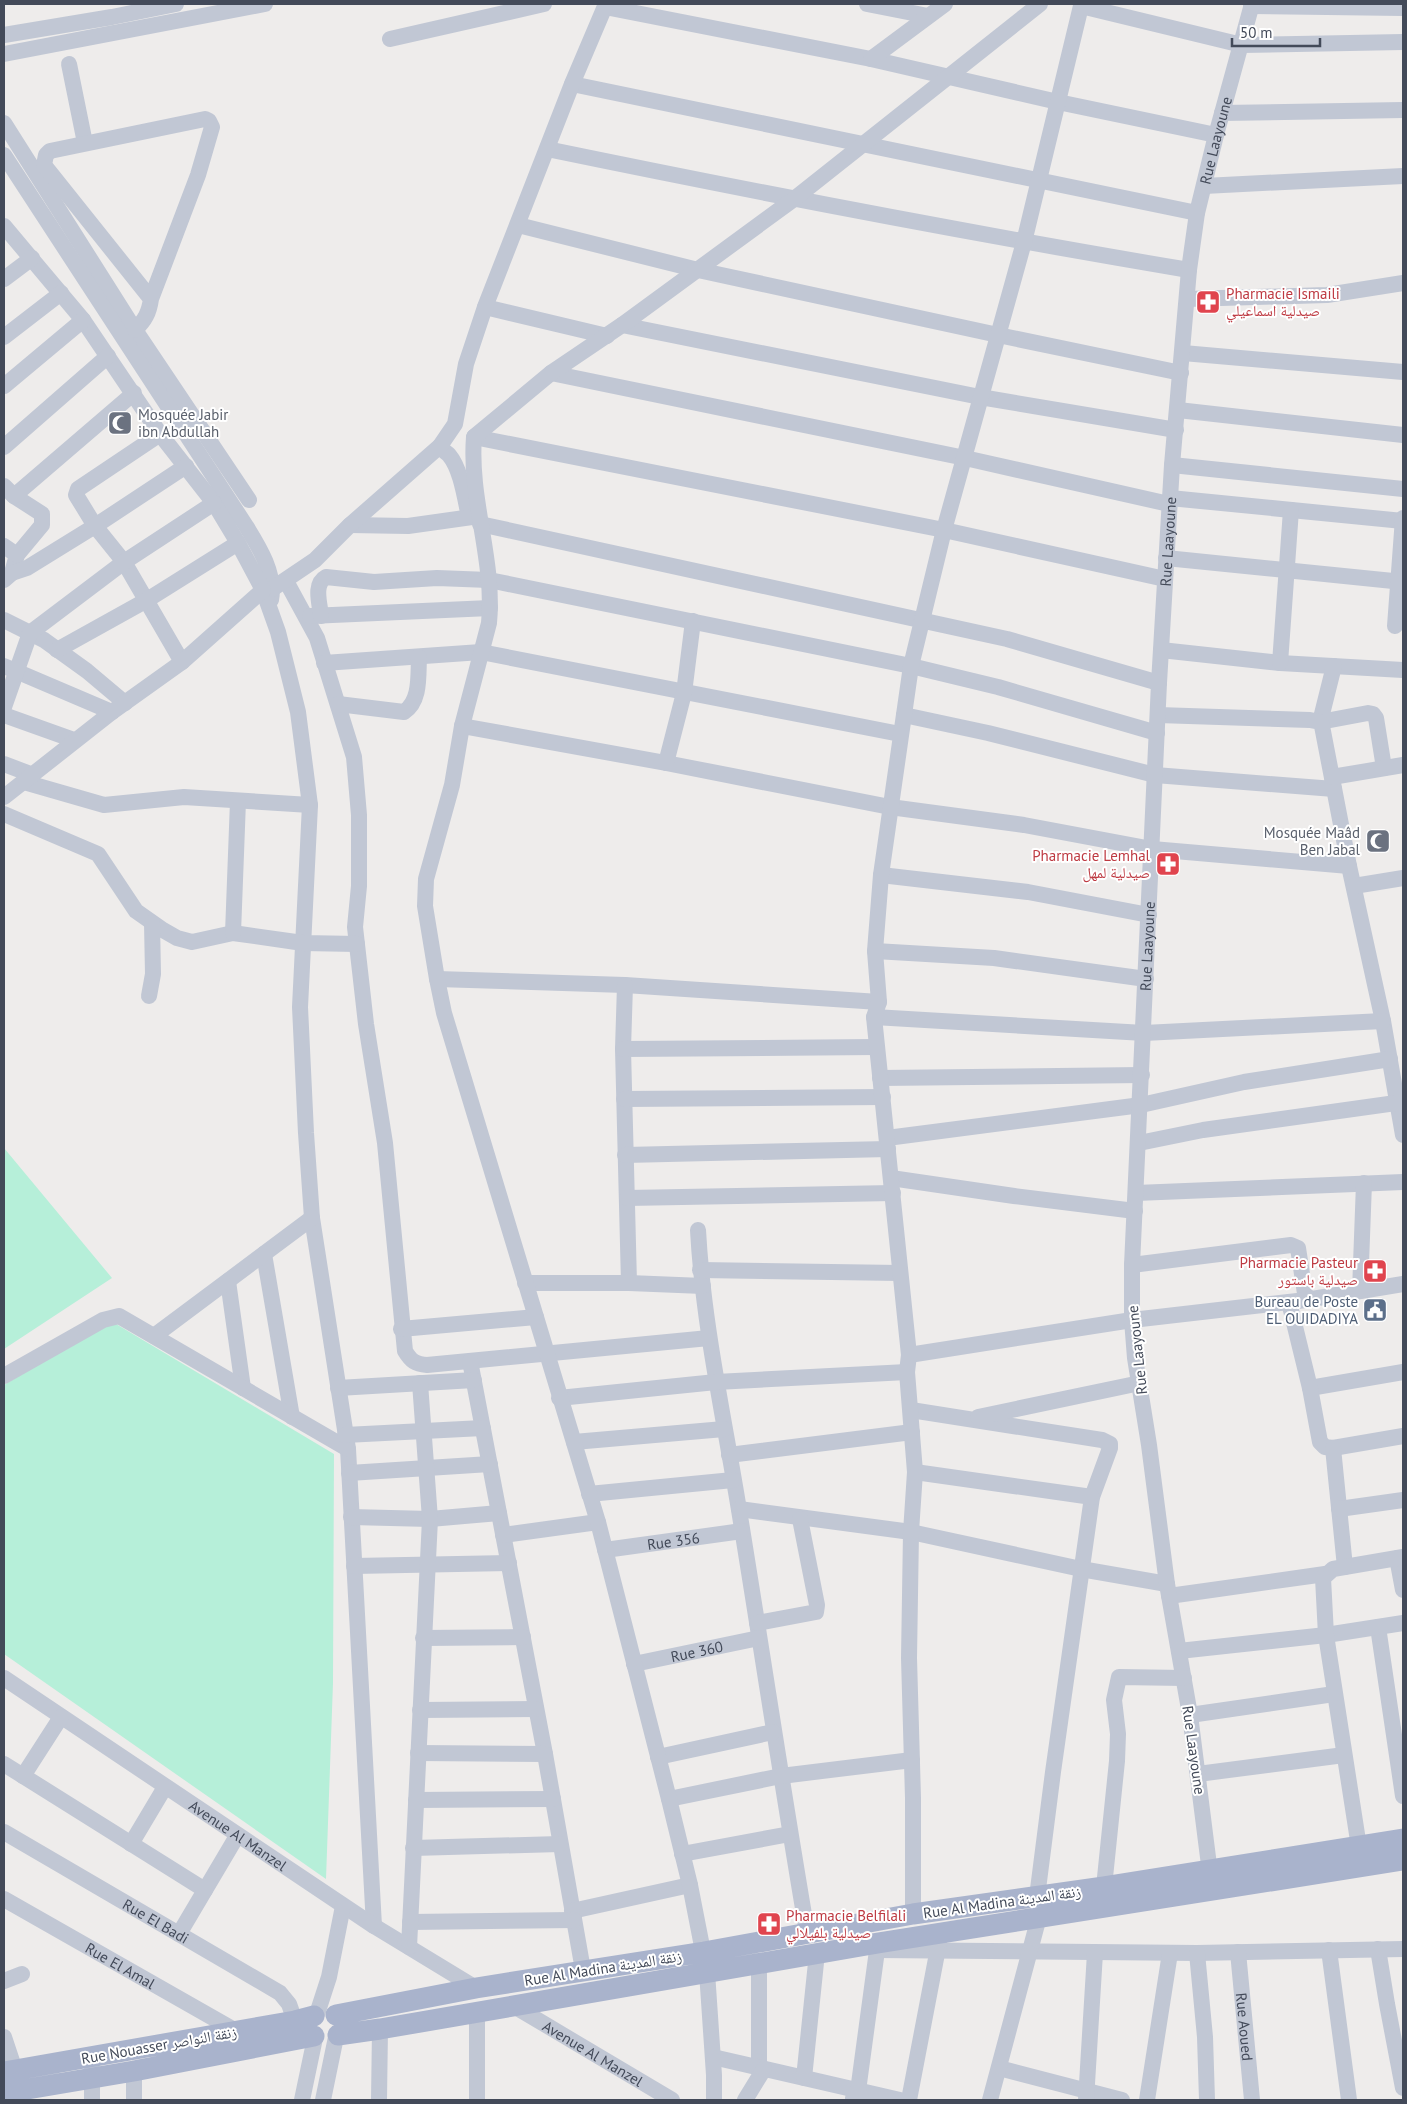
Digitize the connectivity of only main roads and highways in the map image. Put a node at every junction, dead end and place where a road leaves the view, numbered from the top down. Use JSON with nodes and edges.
{"nodes":[{"id":1,"x":1403,"y":1839,"type":"edge"},
{"id":2,"x":1403,"y":1860,"type":"edge"},
{"id":3,"x":1211,"y":1880,"type":"junction"},
{"id":4,"x":1038,"y":1907,"type":"junction"},
{"id":5,"x":322,"y":2025,"type":"junction"},
{"id":6,"x":92,"y":2068,"type":"junction"},
{"id":7,"x":10,"y":2071,"type":"edge"},
{"id":8,"x":4,"y":2093,"type":"edge"}],
"edges":[{"from":1,"to":3,"type":"main road","name":"Rue Al Madina زنقة المدينة"},
{"from":2,"to":3,"type":"main road","name":"Rue Al Madina زنقة المدينة"},
{"from":3,"to":4,"type":"main road","name":"Rue Al Madina زنقة المدينة"},
{"from":3,"to":4,"type":"main road","name":"Rue Al Madina زنقة المدينة"},
{"from":4,"to":5,"type":"main road","name":"Rue Al Madina زنقة المدينة"},
{"from":4,"to":5,"type":"main road","name":"Rue Al Madina زنقة المدينة"},
{"from":5,"to":6,"type":"main road","name":"Rue Nouasser زنقة النواصر"},
{"from":5,"to":6,"type":"main road","name":"Rue Nouasser زنقة النواصر"},
{"from":6,"to":7,"type":"main road","name":"Rue Nouasser زنقة النواصر"},
{"from":6,"to":8,"type":"main road","name":"Rue Nouasser زنقة النواصر"}]}
